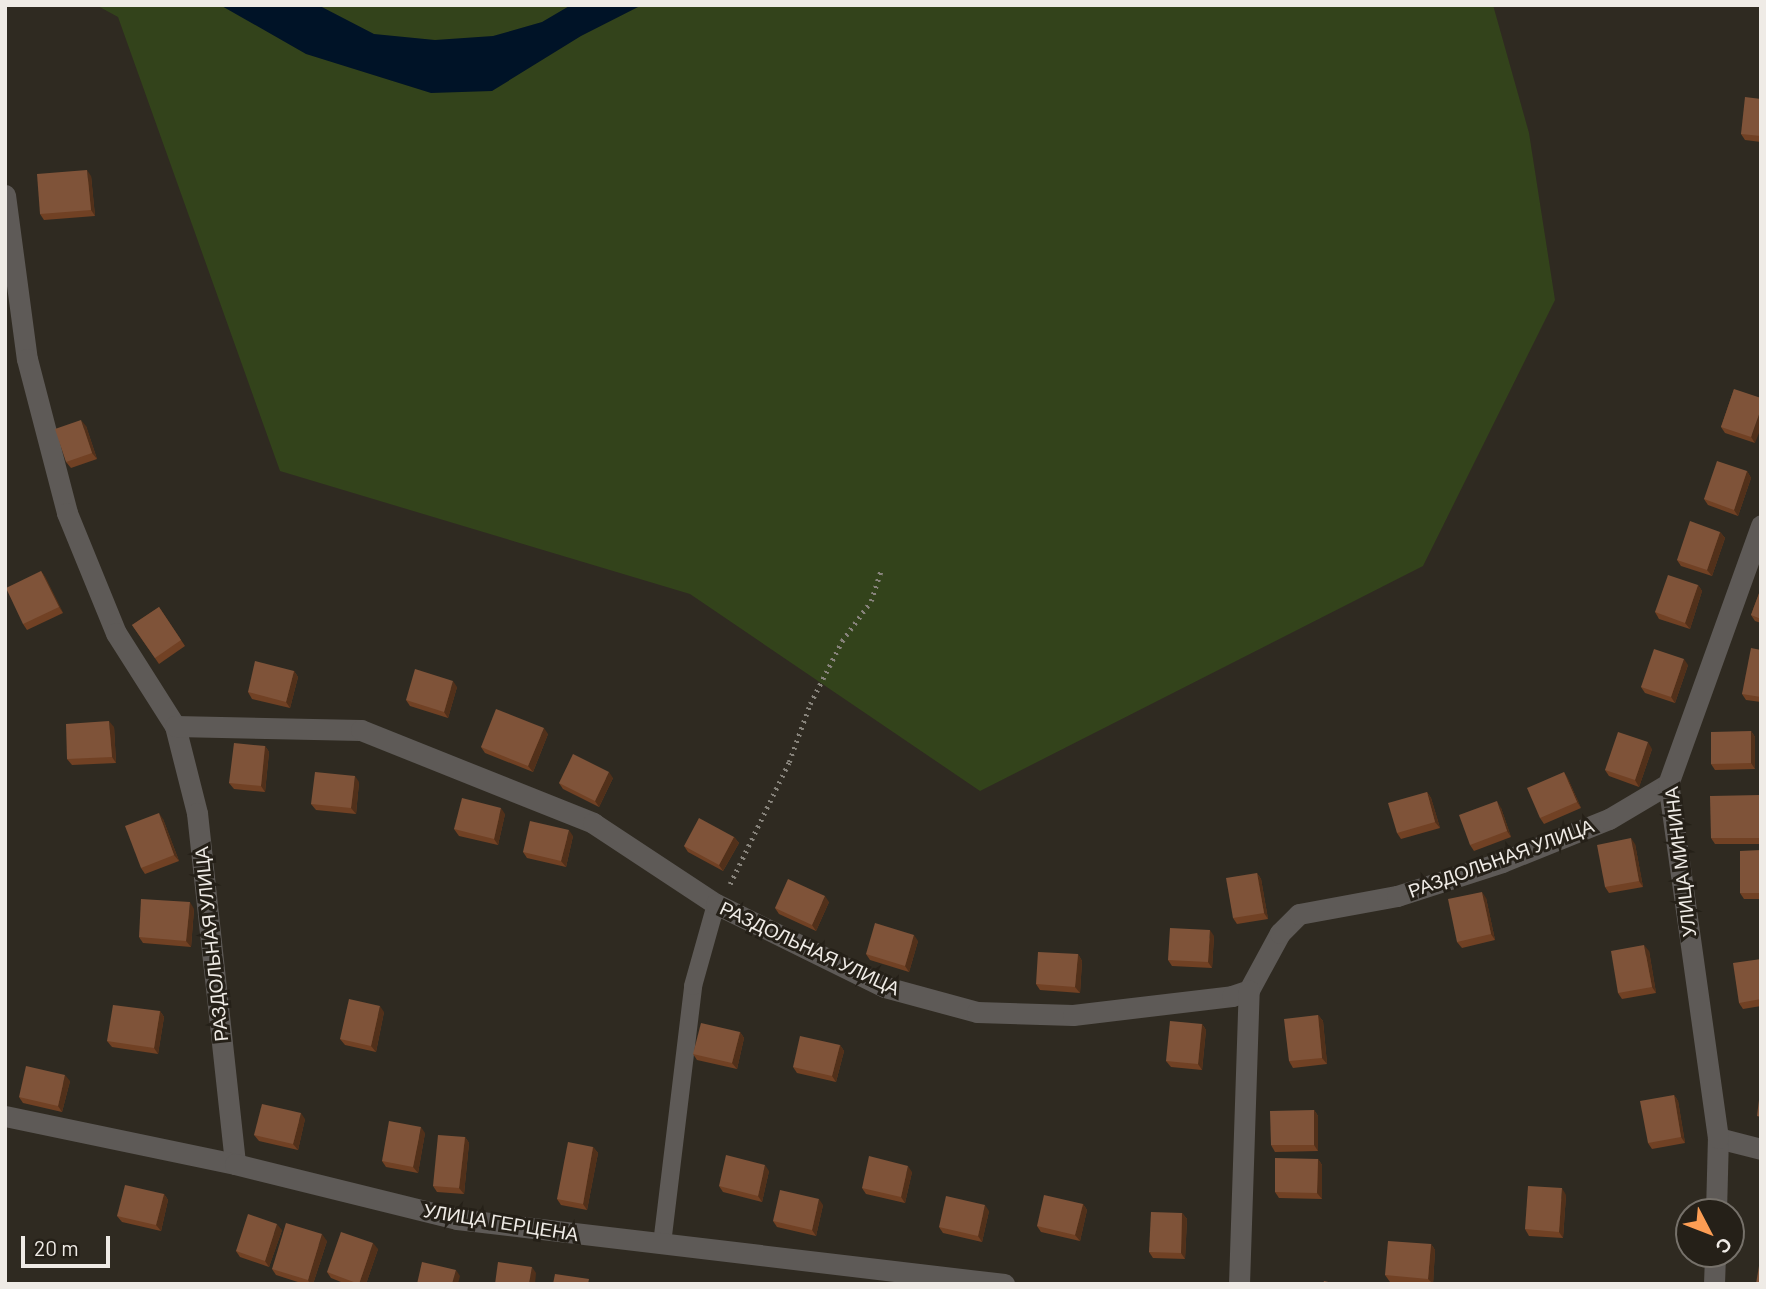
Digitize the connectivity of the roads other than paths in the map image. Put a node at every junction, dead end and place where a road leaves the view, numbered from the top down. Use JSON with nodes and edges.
{"nodes":[{"id":1,"x":5,"y":195,"type":"edge"},
{"id":2,"x":1761,"y":525,"type":"edge"},
{"id":3,"x":175,"y":726,"type":"junction"},
{"id":4,"x":1668,"y":784,"type":"junction"},
{"id":5,"x":716,"y":904,"type":"junction"},
{"id":6,"x":1249,"y":990,"type":"junction"},
{"id":7,"x":5,"y":1115,"type":"edge"},
{"id":8,"x":1718,"y":1138,"type":"junction"},
{"id":9,"x":1761,"y":1149,"type":"edge"},
{"id":10,"x":235,"y":1164,"type":"junction"},
{"id":11,"x":1716,"y":1198,"type":"edge"},
{"id":12,"x":662,"y":1244,"type":"junction"},
{"id":13,"x":1004,"y":1284,"type":"edge"},
{"id":14,"x":1239,"y":1284,"type":"edge"}],
"edges":[{"from":1,"to":3,"type":"street","name":"РАЗДОЛЬНАЯ УЛИЦА"},
{"from":2,"to":4,"type":"street","name":"УЛИЦА МИНИНА"},
{"from":3,"to":5,"type":"street","name":"РАЗДОЛЬНАЯ УЛИЦА"},
{"from":3,"to":10,"type":"street","name":"РАЗДОЛЬНАЯ УЛИЦА"},
{"from":4,"to":6,"type":"street","name":"РАЗДОЛЬНАЯ УЛИЦА"},
{"from":4,"to":8,"type":"street","name":"УЛИЦА МИНИНА"},
{"from":5,"to":6,"type":"street","name":"РАЗДОЛЬНАЯ УЛИЦА"},
{"from":5,"to":12,"type":"lane"},
{"from":6,"to":14,"type":"street"},
{"from":7,"to":10,"type":"street","name":"УЛИЦА ГЕРЦЕНА"},
{"from":8,"to":9,"type":"street"},
{"from":8,"to":11,"type":"street","name":"УЛИЦА МИНИНА"},
{"from":10,"to":12,"type":"street","name":"УЛИЦА ГЕРЦЕНА"},
{"from":12,"to":13,"type":"street","name":"УЛИЦА ГЕРЦЕНА"}]}
